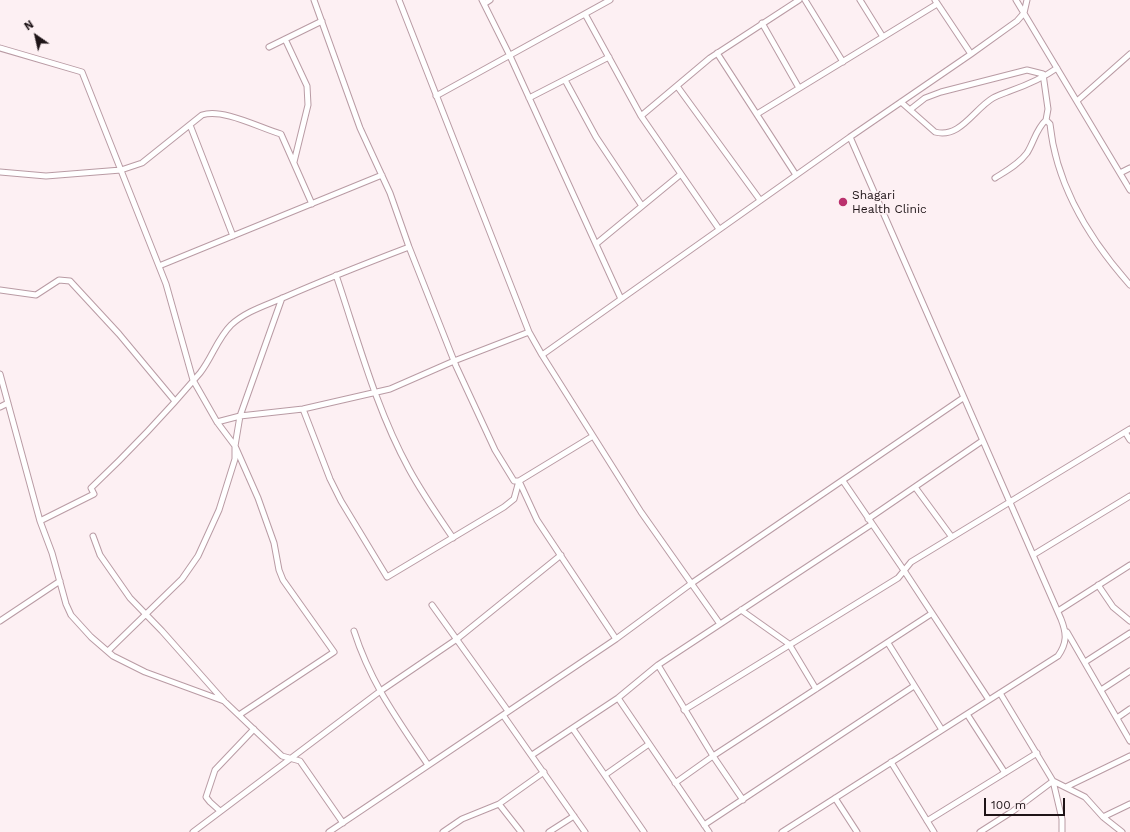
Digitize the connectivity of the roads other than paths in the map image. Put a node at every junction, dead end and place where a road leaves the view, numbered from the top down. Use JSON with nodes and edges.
{"nodes":[{"id":1,"x":314,"y":0,"type":"edge"},
{"id":2,"x":399,"y":0,"type":"edge"},
{"id":3,"x":490,"y":0,"type":"edge"},
{"id":4,"x":610,"y":0,"type":"edge"},
{"id":5,"x":799,"y":0,"type":"edge"},
{"id":6,"x":805,"y":0,"type":"edge"},
{"id":7,"x":860,"y":0,"type":"edge"},
{"id":8,"x":1016,"y":0,"type":"edge"},
{"id":9,"x":1027,"y":0,"type":"edge"},
{"id":10,"x":483,"y":2,"type":"edge"},
{"id":11,"x":936,"y":2,"type":"edge"},
{"id":12,"x":1024,"y":13,"type":"junction"},
{"id":13,"x":585,"y":14,"type":"junction"},
{"id":14,"x":322,"y":22,"type":"junction"},
{"id":15,"x":762,"y":24,"type":"junction"},
{"id":16,"x":883,"y":38,"type":"junction"},
{"id":17,"x":285,"y":39,"type":"junction"},
{"id":18,"x":269,"y":47,"type":"dead end"},
{"id":19,"x":0,"y":48,"type":"edge"},
{"id":20,"x":717,"y":53,"type":"junction"},
{"id":21,"x":971,"y":54,"type":"junction"},
{"id":22,"x":1130,"y":54,"type":"edge"},
{"id":23,"x":510,"y":56,"type":"junction"},
{"id":24,"x":609,"y":57,"type":"junction"},
{"id":25,"x":843,"y":62,"type":"junction"},
{"id":26,"x":1057,"y":68,"type":"junction"},
{"id":27,"x":1045,"y":77,"type":"junction"},
{"id":28,"x":565,"y":80,"type":"junction"},
{"id":29,"x":677,"y":86,"type":"junction"},
{"id":30,"x":799,"y":88,"type":"junction"},
{"id":31,"x":436,"y":96,"type":"junction"},
{"id":32,"x":529,"y":98,"type":"junction"},
{"id":33,"x":1077,"y":101,"type":"junction"},
{"id":34,"x":901,"y":102,"type":"junction"},
{"id":35,"x":911,"y":109,"type":"junction"},
{"id":36,"x":757,"y":114,"type":"junction"},
{"id":37,"x":641,"y":116,"type":"junction"},
{"id":38,"x":1046,"y":120,"type":"junction"},
{"id":39,"x":190,"y":125,"type":"junction"},
{"id":40,"x":850,"y":137,"type":"junction"},
{"id":41,"x":294,"y":162,"type":"junction"},
{"id":42,"x":1130,"y":168,"type":"edge"},
{"id":43,"x":121,"y":170,"type":"junction"},
{"id":44,"x":0,"y":172,"type":"edge"},
{"id":45,"x":681,"y":174,"type":"junction"},
{"id":46,"x":1120,"y":174,"type":"junction"},
{"id":47,"x":382,"y":175,"type":"junction"},
{"id":48,"x":796,"y":175,"type":"junction"},
{"id":49,"x":995,"y":178,"type":"dead end"},
{"id":50,"x":1130,"y":190,"type":"edge"},
{"id":51,"x":760,"y":200,"type":"junction"},
{"id":52,"x":312,"y":204,"type":"junction"},
{"id":53,"x":642,"y":206,"type":"junction"},
{"id":54,"x":719,"y":229,"type":"junction"},
{"id":55,"x":233,"y":236,"type":"junction"},
{"id":56,"x":596,"y":244,"type":"junction"},
{"id":57,"x":409,"y":247,"type":"junction"},
{"id":58,"x":159,"y":266,"type":"junction"},
{"id":59,"x":336,"y":275,"type":"junction"},
{"id":60,"x":1130,"y":285,"type":"edge"},
{"id":61,"x":0,"y":290,"type":"edge"},
{"id":62,"x":282,"y":298,"type":"junction"},
{"id":63,"x":621,"y":299,"type":"junction"},
{"id":64,"x":529,"y":332,"type":"junction"},
{"id":65,"x":542,"y":354,"type":"junction"},
{"id":66,"x":454,"y":361,"type":"junction"},
{"id":67,"x":0,"y":374,"type":"edge"},
{"id":68,"x":194,"y":380,"type":"junction"},
{"id":69,"x":376,"y":393,"type":"junction"},
{"id":70,"x":963,"y":398,"type":"junction"},
{"id":71,"x":174,"y":400,"type":"junction"},
{"id":72,"x":8,"y":403,"type":"junction"},
{"id":73,"x":0,"y":407,"type":"edge"},
{"id":74,"x":303,"y":409,"type":"junction"},
{"id":75,"x":240,"y":416,"type":"junction"},
{"id":76,"x":217,"y":422,"type":"junction"},
{"id":77,"x":1130,"y":429,"type":"edge"},
{"id":78,"x":1125,"y":432,"type":"junction"},
{"id":79,"x":593,"y":436,"type":"junction"},
{"id":80,"x":1130,"y":440,"type":"edge"},
{"id":81,"x":982,"y":441,"type":"junction"},
{"id":82,"x":235,"y":446,"type":"junction"},
{"id":83,"x":518,"y":481,"type":"junction"},
{"id":84,"x":843,"y":481,"type":"junction"},
{"id":85,"x":915,"y":487,"type":"junction"},
{"id":86,"x":1130,"y":496,"type":"edge"},
{"id":87,"x":1008,"y":501,"type":"junction"},
{"id":88,"x":868,"y":518,"type":"junction"},
{"id":89,"x":40,"y":521,"type":"junction"},
{"id":90,"x":872,"y":524,"type":"junction"},
{"id":91,"x":93,"y":536,"type":"dead end"},
{"id":92,"x":951,"y":536,"type":"junction"},
{"id":93,"x":453,"y":538,"type":"junction"},
{"id":94,"x":561,"y":555,"type":"junction"},
{"id":95,"x":1033,"y":555,"type":"junction"},
{"id":96,"x":1130,"y":565,"type":"edge"},
{"id":97,"x":903,"y":569,"type":"junction"},
{"id":98,"x":60,"y":581,"type":"junction"},
{"id":99,"x":692,"y":583,"type":"junction"},
{"id":100,"x":1098,"y":585,"type":"junction"},
{"id":101,"x":432,"y":605,"type":"dead end"},
{"id":102,"x":741,"y":610,"type":"junction"},
{"id":103,"x":1058,"y":611,"type":"junction"},
{"id":104,"x":145,"y":614,"type":"junction"},
{"id":105,"x":932,"y":614,"type":"junction"},
{"id":106,"x":0,"y":621,"type":"edge"},
{"id":107,"x":1130,"y":622,"type":"edge"},
{"id":108,"x":720,"y":624,"type":"junction"},
{"id":109,"x":1065,"y":629,"type":"junction"},
{"id":110,"x":354,"y":631,"type":"dead end"},
{"id":111,"x":1130,"y":633,"type":"edge"},
{"id":112,"x":457,"y":639,"type":"junction"},
{"id":113,"x":616,"y":639,"type":"junction"},
{"id":114,"x":888,"y":643,"type":"junction"},
{"id":115,"x":789,"y":644,"type":"junction"},
{"id":116,"x":108,"y":651,"type":"junction"},
{"id":117,"x":1085,"y":662,"type":"junction"},
{"id":118,"x":658,"y":665,"type":"junction"},
{"id":119,"x":1130,"y":671,"type":"edge"},
{"id":120,"x":914,"y":686,"type":"junction"},
{"id":121,"x":816,"y":689,"type":"junction"},
{"id":122,"x":1101,"y":690,"type":"junction"},
{"id":123,"x":379,"y":692,"type":"junction"},
{"id":124,"x":1000,"y":693,"type":"junction"},
{"id":125,"x":618,"y":698,"type":"junction"},
{"id":126,"x":989,"y":700,"type":"junction"},
{"id":127,"x":224,"y":701,"type":"junction"},
{"id":128,"x":1130,"y":709,"type":"edge"},
{"id":129,"x":684,"y":710,"type":"junction"},
{"id":130,"x":508,"y":712,"type":"junction"},
{"id":131,"x":967,"y":714,"type":"junction"},
{"id":132,"x":239,"y":715,"type":"junction"},
{"id":133,"x":503,"y":715,"type":"junction"},
{"id":134,"x":1117,"y":718,"type":"junction"},
{"id":135,"x":573,"y":728,"type":"junction"},
{"id":136,"x":254,"y":729,"type":"junction"},
{"id":137,"x":942,"y":730,"type":"junction"},
{"id":138,"x":1130,"y":741,"type":"edge"},
{"id":139,"x":649,"y":744,"type":"junction"},
{"id":140,"x":1037,"y":753,"type":"junction"},
{"id":141,"x":532,"y":755,"type":"junction"},
{"id":142,"x":713,"y":756,"type":"junction"},
{"id":143,"x":1130,"y":756,"type":"edge"},
{"id":144,"x":292,"y":758,"type":"junction"},
{"id":145,"x":891,"y":762,"type":"junction"},
{"id":146,"x":428,"y":765,"type":"junction"},
{"id":147,"x":544,"y":772,"type":"junction"},
{"id":148,"x":1005,"y":773,"type":"junction"},
{"id":149,"x":605,"y":775,"type":"junction"},
{"id":150,"x":1053,"y":781,"type":"junction"},
{"id":151,"x":675,"y":783,"type":"junction"},
{"id":152,"x":1066,"y":787,"type":"junction"},
{"id":153,"x":835,"y":798,"type":"junction"},
{"id":154,"x":743,"y":800,"type":"junction"},
{"id":155,"x":499,"y":804,"type":"junction"},
{"id":156,"x":1130,"y":804,"type":"edge"},
{"id":157,"x":220,"y":811,"type":"junction"},
{"id":158,"x":574,"y":816,"type":"junction"},
{"id":159,"x":1103,"y":817,"type":"junction"},
{"id":160,"x":927,"y":820,"type":"junction"},
{"id":161,"x":343,"y":822,"type":"junction"},
{"id":162,"x":704,"y":824,"type":"junction"},
{"id":163,"x":336,"y":830,"type":"edge"},
{"id":164,"x":786,"y":831,"type":"edge"},
{"id":165,"x":193,"y":832,"type":"edge"},
{"id":166,"x":329,"y":832,"type":"edge"},
{"id":167,"x":443,"y":832,"type":"edge"},
{"id":168,"x":521,"y":832,"type":"edge"},
{"id":169,"x":549,"y":832,"type":"edge"},
{"id":170,"x":585,"y":832,"type":"edge"},
{"id":171,"x":644,"y":832,"type":"edge"},
{"id":172,"x":709,"y":832,"type":"edge"},
{"id":173,"x":856,"y":832,"type":"edge"},
{"id":174,"x":934,"y":832,"type":"edge"},
{"id":175,"x":980,"y":832,"type":"edge"},
{"id":176,"x":1062,"y":832,"type":"edge"},
{"id":177,"x":1122,"y":832,"type":"edge"}],
"edges":[{"from":1,"to":14,"type":"street"},
{"from":2,"to":31,"type":"street"},
{"from":3,"to":10,"type":"street"},
{"from":4,"to":13,"type":"street"},
{"from":5,"to":15,"type":"street"},
{"from":6,"to":25,"type":"street"},
{"from":7,"to":16,"type":"street"},
{"from":8,"to":12,"type":"street"},
{"from":9,"to":12,"type":"street"},
{"from":10,"to":23,"type":"street"},
{"from":11,"to":16,"type":"street"},
{"from":11,"to":21,"type":"street"},
{"from":12,"to":21,"type":"street"},
{"from":12,"to":26,"type":"street"},
{"from":13,"to":23,"type":"street"},
{"from":13,"to":24,"type":"street"},
{"from":14,"to":17,"type":"street"},
{"from":14,"to":47,"type":"street"},
{"from":15,"to":20,"type":"street"},
{"from":15,"to":30,"type":"street"},
{"from":16,"to":25,"type":"street"},
{"from":17,"to":18,"type":"street"},
{"from":17,"to":41,"type":"street"},
{"from":19,"to":43,"type":"street"},
{"from":20,"to":29,"type":"street"},
{"from":20,"to":36,"type":"street"},
{"from":21,"to":34,"type":"street"},
{"from":22,"to":33,"type":"street"},
{"from":23,"to":31,"type":"street"},
{"from":23,"to":32,"type":"street"},
{"from":24,"to":28,"type":"street"},
{"from":24,"to":37,"type":"street"},
{"from":25,"to":30,"type":"street"},
{"from":26,"to":27,"type":"street"},
{"from":26,"to":33,"type":"street"},
{"from":27,"to":35,"type":"street"},
{"from":27,"to":35,"type":"street"},
{"from":27,"to":38,"type":"street"},
{"from":28,"to":32,"type":"street"},
{"from":28,"to":53,"type":"street"},
{"from":29,"to":37,"type":"street"},
{"from":29,"to":51,"type":"street"},
{"from":30,"to":36,"type":"street"},
{"from":31,"to":64,"type":"street"},
{"from":32,"to":56,"type":"street"},
{"from":33,"to":46,"type":"street"},
{"from":34,"to":35,"type":"street"},
{"from":34,"to":40,"type":"street"},
{"from":36,"to":48,"type":"street"},
{"from":37,"to":45,"type":"street"},
{"from":38,"to":49,"type":"street"},
{"from":38,"to":60,"type":"street"},
{"from":39,"to":41,"type":"street"},
{"from":39,"to":43,"type":"street"},
{"from":39,"to":55,"type":"street"},
{"from":40,"to":48,"type":"street"},
{"from":40,"to":70,"type":"street"},
{"from":41,"to":52,"type":"street"},
{"from":42,"to":46,"type":"street"},
{"from":43,"to":44,"type":"street"},
{"from":43,"to":58,"type":"street"},
{"from":45,"to":53,"type":"street"},
{"from":45,"to":54,"type":"street"},
{"from":46,"to":50,"type":"street"},
{"from":47,"to":52,"type":"street"},
{"from":47,"to":57,"type":"street"},
{"from":48,"to":51,"type":"street"},
{"from":51,"to":54,"type":"street"},
{"from":52,"to":55,"type":"street"},
{"from":53,"to":56,"type":"street"},
{"from":54,"to":63,"type":"street"},
{"from":55,"to":58,"type":"street"},
{"from":56,"to":63,"type":"street"},
{"from":57,"to":59,"type":"street"},
{"from":57,"to":66,"type":"street"},
{"from":58,"to":68,"type":"street"},
{"from":59,"to":62,"type":"street"},
{"from":59,"to":69,"type":"street"},
{"from":61,"to":71,"type":"street"},
{"from":62,"to":68,"type":"street"},
{"from":62,"to":75,"type":"street"},
{"from":63,"to":65,"type":"street"},
{"from":64,"to":65,"type":"street"},
{"from":64,"to":66,"type":"street"},
{"from":65,"to":79,"type":"street"},
{"from":66,"to":69,"type":"street"},
{"from":66,"to":83,"type":"street"},
{"from":67,"to":72,"type":"street"},
{"from":68,"to":71,"type":"street"},
{"from":68,"to":76,"type":"street"},
{"from":69,"to":74,"type":"street"},
{"from":69,"to":93,"type":"street"},
{"from":70,"to":81,"type":"street"},
{"from":70,"to":84,"type":"street"},
{"from":71,"to":89,"type":"street"},
{"from":72,"to":73,"type":"street"},
{"from":72,"to":89,"type":"street"},
{"from":74,"to":75,"type":"street"},
{"from":74,"to":93,"type":"street"},
{"from":75,"to":76,"type":"street"},
{"from":75,"to":82,"type":"street"},
{"from":76,"to":82,"type":"street"},
{"from":77,"to":78,"type":"street"},
{"from":78,"to":80,"type":"street"},
{"from":78,"to":87,"type":"street"},
{"from":79,"to":83,"type":"street"},
{"from":79,"to":99,"type":"street"},
{"from":81,"to":85,"type":"street"},
{"from":81,"to":87,"type":"street"},
{"from":82,"to":104,"type":"street"},
{"from":82,"to":132,"type":"street"},
{"from":83,"to":93,"type":"street"},
{"from":83,"to":94,"type":"street"},
{"from":84,"to":88,"type":"street"},
{"from":84,"to":99,"type":"street"},
{"from":85,"to":88,"type":"street"},
{"from":85,"to":92,"type":"street"},
{"from":86,"to":95,"type":"street"},
{"from":87,"to":92,"type":"street"},
{"from":87,"to":95,"type":"street"},
{"from":88,"to":90,"type":"street"},
{"from":89,"to":98,"type":"street"},
{"from":90,"to":97,"type":"street"},
{"from":90,"to":102,"type":"street"},
{"from":91,"to":104,"type":"street"},
{"from":92,"to":97,"type":"street"},
{"from":94,"to":112,"type":"street"},
{"from":94,"to":113,"type":"street"},
{"from":95,"to":103,"type":"street"},
{"from":96,"to":100,"type":"street"},
{"from":97,"to":105,"type":"street"},
{"from":97,"to":115,"type":"street"},
{"from":98,"to":106,"type":"street"},
{"from":98,"to":116,"type":"street"},
{"from":99,"to":108,"type":"street"},
{"from":99,"to":113,"type":"street"},
{"from":100,"to":103,"type":"street"},
{"from":100,"to":107,"type":"street"},
{"from":101,"to":112,"type":"street"},
{"from":102,"to":108,"type":"street"},
{"from":102,"to":115,"type":"street"},
{"from":103,"to":109,"type":"street"},
{"from":104,"to":116,"type":"street"},
{"from":104,"to":127,"type":"street"},
{"from":105,"to":114,"type":"street"},
{"from":105,"to":126,"type":"street"},
{"from":108,"to":118,"type":"street"},
{"from":109,"to":117,"type":"street"},
{"from":109,"to":124,"type":"street"},
{"from":110,"to":123,"type":"street"},
{"from":111,"to":117,"type":"street"},
{"from":112,"to":123,"type":"street"},
{"from":112,"to":130,"type":"street"},
{"from":113,"to":130,"type":"street"},
{"from":114,"to":120,"type":"street"},
{"from":114,"to":121,"type":"street"},
{"from":115,"to":121,"type":"street"},
{"from":115,"to":129,"type":"street"},
{"from":116,"to":127,"type":"street"},
{"from":117,"to":122,"type":"street"},
{"from":118,"to":125,"type":"street"},
{"from":118,"to":129,"type":"street"},
{"from":119,"to":122,"type":"street"},
{"from":120,"to":137,"type":"street"},
{"from":120,"to":154,"type":"street"},
{"from":121,"to":142,"type":"street"},
{"from":122,"to":134,"type":"street"},
{"from":123,"to":144,"type":"street"},
{"from":123,"to":146,"type":"street"},
{"from":124,"to":126,"type":"street"},
{"from":124,"to":140,"type":"street"},
{"from":125,"to":135,"type":"street"},
{"from":125,"to":139,"type":"street"},
{"from":126,"to":131,"type":"street"},
{"from":127,"to":132,"type":"street"},
{"from":128,"to":134,"type":"street"},
{"from":129,"to":142,"type":"street"},
{"from":130,"to":133,"type":"street"},
{"from":131,"to":137,"type":"street"},
{"from":131,"to":148,"type":"street"},
{"from":132,"to":136,"type":"street"},
{"from":133,"to":141,"type":"street"},
{"from":133,"to":146,"type":"street"},
{"from":134,"to":138,"type":"street"},
{"from":135,"to":141,"type":"street"},
{"from":135,"to":149,"type":"street"},
{"from":136,"to":144,"type":"street"},
{"from":136,"to":157,"type":"street"},
{"from":137,"to":145,"type":"street"},
{"from":139,"to":149,"type":"street"},
{"from":139,"to":151,"type":"street"},
{"from":140,"to":148,"type":"street"},
{"from":140,"to":150,"type":"street"},
{"from":141,"to":147,"type":"street"},
{"from":142,"to":151,"type":"street"},
{"from":142,"to":154,"type":"street"},
{"from":143,"to":152,"type":"street"},
{"from":144,"to":157,"type":"street"},
{"from":144,"to":161,"type":"street"},
{"from":145,"to":153,"type":"street"},
{"from":145,"to":160,"type":"street"},
{"from":146,"to":161,"type":"street"},
{"from":147,"to":155,"type":"street"},
{"from":147,"to":158,"type":"street"},
{"from":148,"to":160,"type":"street"},
{"from":149,"to":171,"type":"street"},
{"from":150,"to":152,"type":"street"},
{"from":150,"to":175,"type":"street"},
{"from":150,"to":176,"type":"street"},
{"from":151,"to":162,"type":"street"},
{"from":152,"to":159,"type":"street"},
{"from":153,"to":164,"type":"street"},
{"from":153,"to":173,"type":"street"},
{"from":154,"to":162,"type":"street"},
{"from":155,"to":167,"type":"street"},
{"from":155,"to":168,"type":"street"},
{"from":156,"to":159,"type":"street"},
{"from":157,"to":165,"type":"street"},
{"from":158,"to":169,"type":"street"},
{"from":158,"to":170,"type":"street"},
{"from":159,"to":177,"type":"street"},
{"from":160,"to":174,"type":"street"},
{"from":161,"to":163,"type":"street"},
{"from":162,"to":172,"type":"street"},
{"from":163,"to":166,"type":"street"}]}
